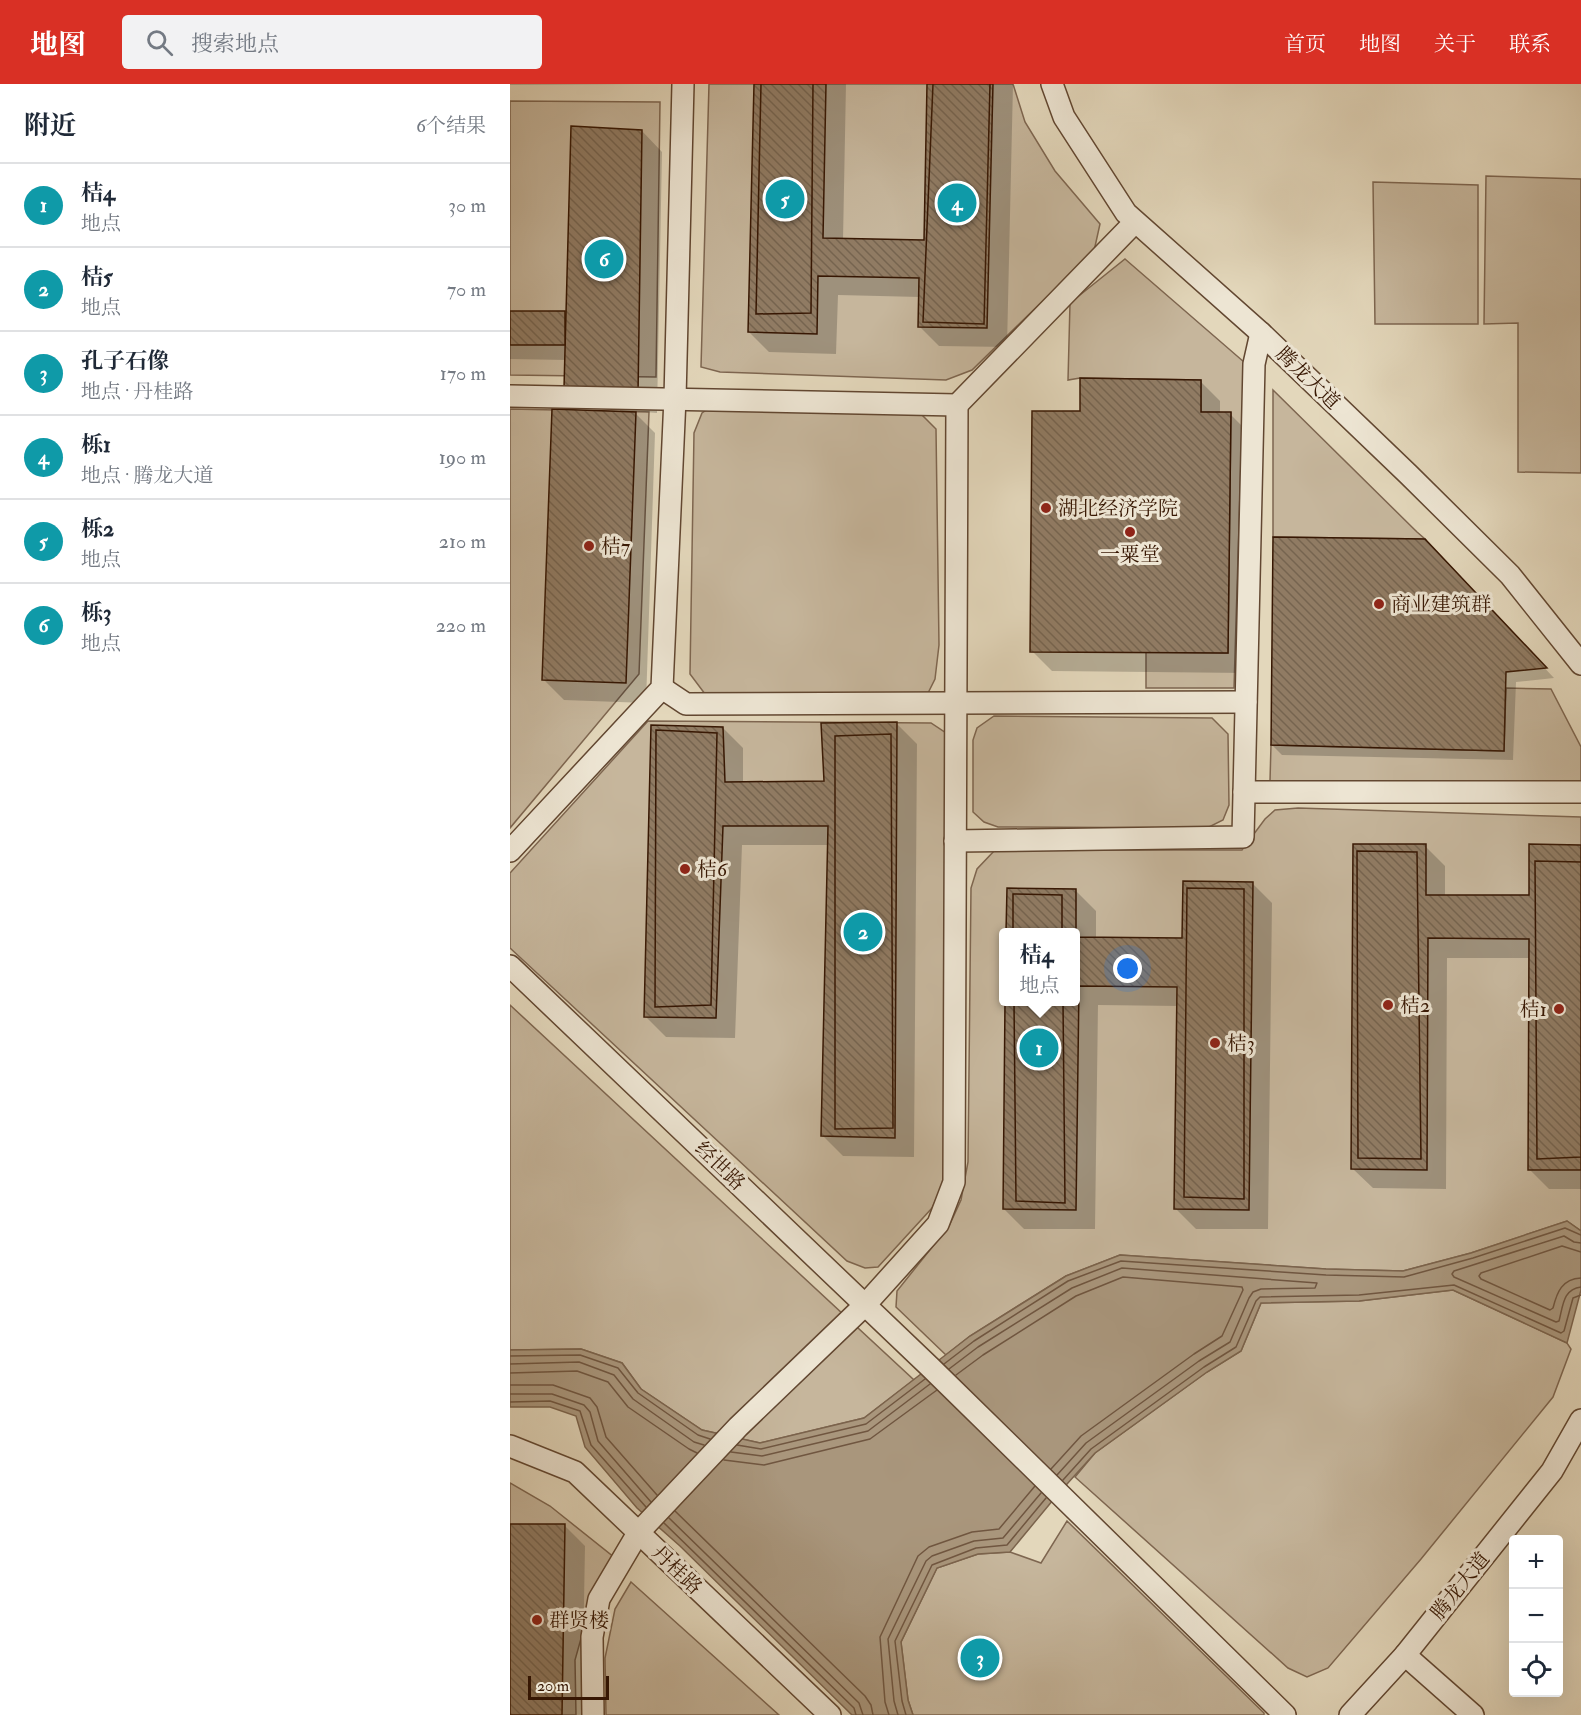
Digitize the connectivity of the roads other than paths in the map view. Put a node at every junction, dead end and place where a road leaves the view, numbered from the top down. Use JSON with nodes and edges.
{"nodes":[{"id":1,"x":684,"y":84,"type":"edge"},
{"id":2,"x":1052,"y":84,"type":"edge"},
{"id":3,"x":1135,"y":222,"type":"junction"},
{"id":4,"x":1261,"y":333,"type":"junction"},
{"id":5,"x":510,"y":396,"type":"edge"},
{"id":6,"x":675,"y":398,"type":"junction"},
{"id":7,"x":957,"y":405,"type":"junction"},
{"id":8,"x":1581,"y":664,"type":"edge"},
{"id":9,"x":662,"y":688,"type":"junction"},
{"id":10,"x":955,"y":702,"type":"junction"},
{"id":11,"x":1246,"y":702,"type":"junction"},
{"id":12,"x":1244,"y":792,"type":"junction"},
{"id":13,"x":1581,"y":792,"type":"edge"},
{"id":14,"x":955,"y":841,"type":"junction"},
{"id":15,"x":510,"y":851,"type":"edge"},
{"id":16,"x":510,"y":966,"type":"edge"},
{"id":17,"x":865,"y":1305,"type":"junction"},
{"id":18,"x":1581,"y":1420,"type":"edge"},
{"id":19,"x":510,"y":1446,"type":"edge"},
{"id":20,"x":642,"y":1527,"type":"junction"},
{"id":21,"x":1405,"y":1655,"type":"junction"},
{"id":22,"x":593,"y":1715,"type":"edge"},
{"id":23,"x":830,"y":1715,"type":"edge"},
{"id":24,"x":1285,"y":1715,"type":"edge"},
{"id":25,"x":1350,"y":1715,"type":"edge"},
{"id":26,"x":1473,"y":1715,"type":"edge"}],
"edges":[{"from":1,"to":6,"type":"street"},
{"from":2,"to":3,"type":"street","name":"腾龙大道"},
{"from":3,"to":4,"type":"street","name":"腾龙大道"},
{"from":3,"to":7,"type":"street"},
{"from":4,"to":8,"type":"street","name":"腾龙大道"},
{"from":4,"to":11,"type":"street"},
{"from":5,"to":6,"type":"street"},
{"from":6,"to":7,"type":"street"},
{"from":6,"to":9,"type":"street"},
{"from":7,"to":10,"type":"street"},
{"from":9,"to":10,"type":"street"},
{"from":9,"to":15,"type":"street"},
{"from":10,"to":11,"type":"street"},
{"from":10,"to":14,"type":"street"},
{"from":11,"to":12,"type":"street"},
{"from":12,"to":13,"type":"street"},
{"from":12,"to":14,"type":"street"},
{"from":14,"to":17,"type":"street"},
{"from":16,"to":17,"type":"street","name":"经世路"},
{"from":17,"to":20,"type":"street"},
{"from":17,"to":24,"type":"street","name":"经世路"},
{"from":18,"to":21,"type":"street","name":"腾龙大道"},
{"from":19,"to":20,"type":"street","name":"丹桂路"},
{"from":20,"to":22,"type":"street"},
{"from":20,"to":23,"type":"street","name":"丹桂路"},
{"from":21,"to":25,"type":"street","name":"腾龙大道"},
{"from":21,"to":26,"type":"street"}]}
